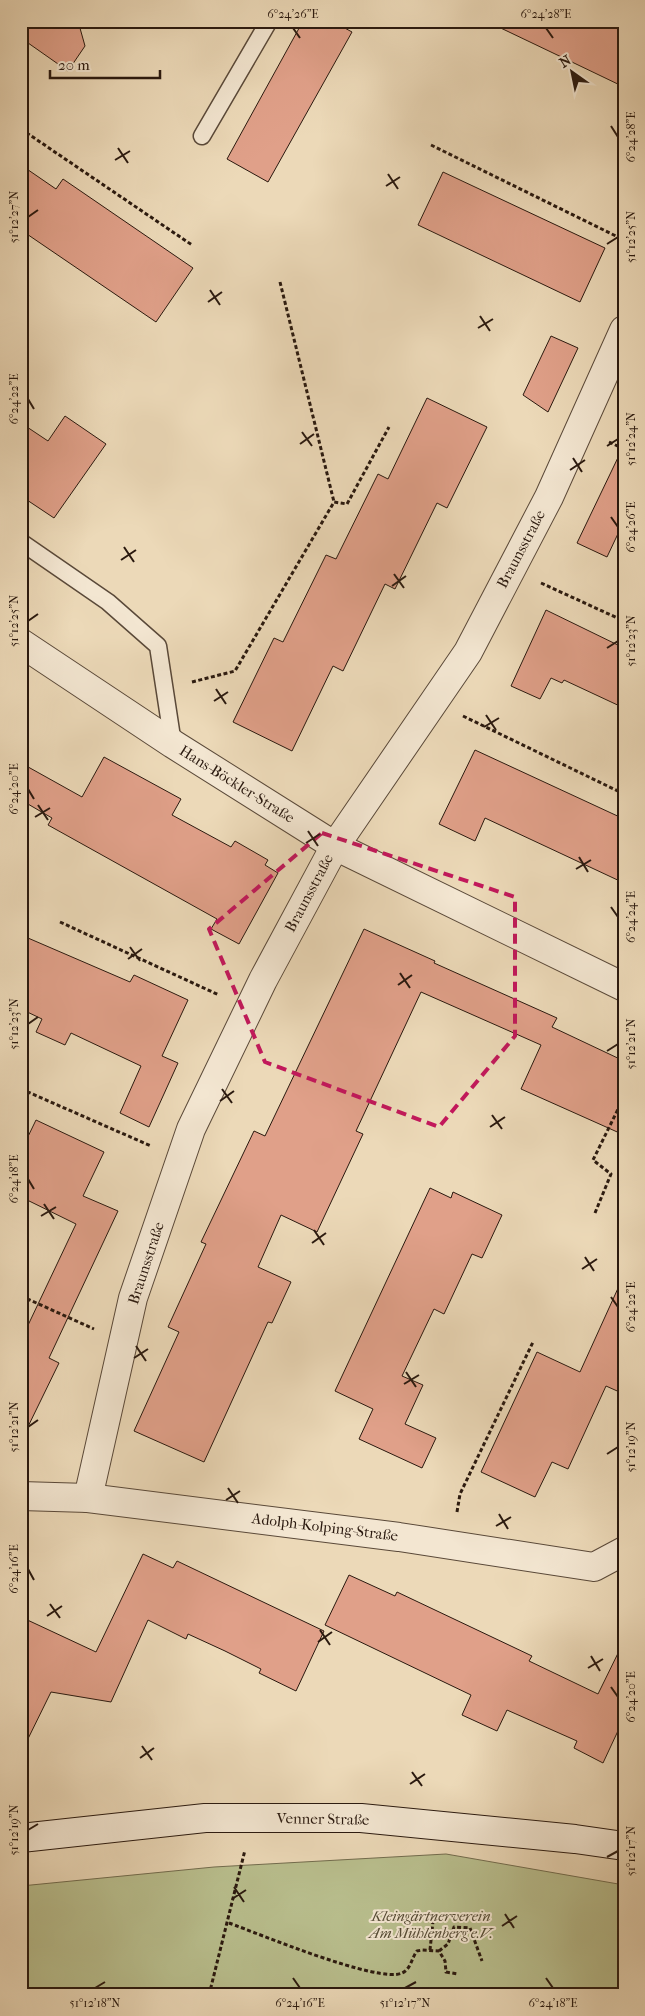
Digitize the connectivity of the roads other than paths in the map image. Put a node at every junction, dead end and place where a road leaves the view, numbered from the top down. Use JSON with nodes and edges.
{"nodes":[{"id":1,"x":269,"y":21,"type":"edge"},
{"id":2,"x":202,"y":136,"type":"dead end"},
{"id":3,"x":624,"y":330,"type":"edge"},
{"id":4,"x":21,"y":542,"type":"edge"},
{"id":5,"x":21,"y":643,"type":"edge"},
{"id":6,"x":173,"y":744,"type":"junction"},
{"id":7,"x":335,"y":846,"type":"junction"},
{"id":8,"x":624,"y":987,"type":"edge"},
{"id":9,"x":21,"y":1496,"type":"edge"},
{"id":10,"x":88,"y":1498,"type":"junction"},
{"id":11,"x":624,"y":1552,"type":"edge"},
{"id":12,"x":21,"y":1838,"type":"edge"},
{"id":13,"x":624,"y":1846,"type":"edge"}],
"edges":[{"from":1,"to":2,"type":"lane"},
{"from":3,"to":7,"type":"street","name":"Braunsstraße"},
{"from":4,"to":6,"type":"lane"},
{"from":5,"to":6,"type":"street","name":"Hans-Böckler-Straße"},
{"from":6,"to":7,"type":"street","name":"Hans-Böckler-Straße"},
{"from":7,"to":8,"type":"street","name":"Hans-Böckler-Straße"},
{"from":7,"to":10,"type":"street","name":"Braunsstraße"},
{"from":9,"to":10,"type":"street","name":"Adolph-Kolping-Straße"},
{"from":10,"to":11,"type":"street","name":"Adolph-Kolping-Straße"},
{"from":12,"to":13,"type":"street","name":"Venner Straße"}]}
